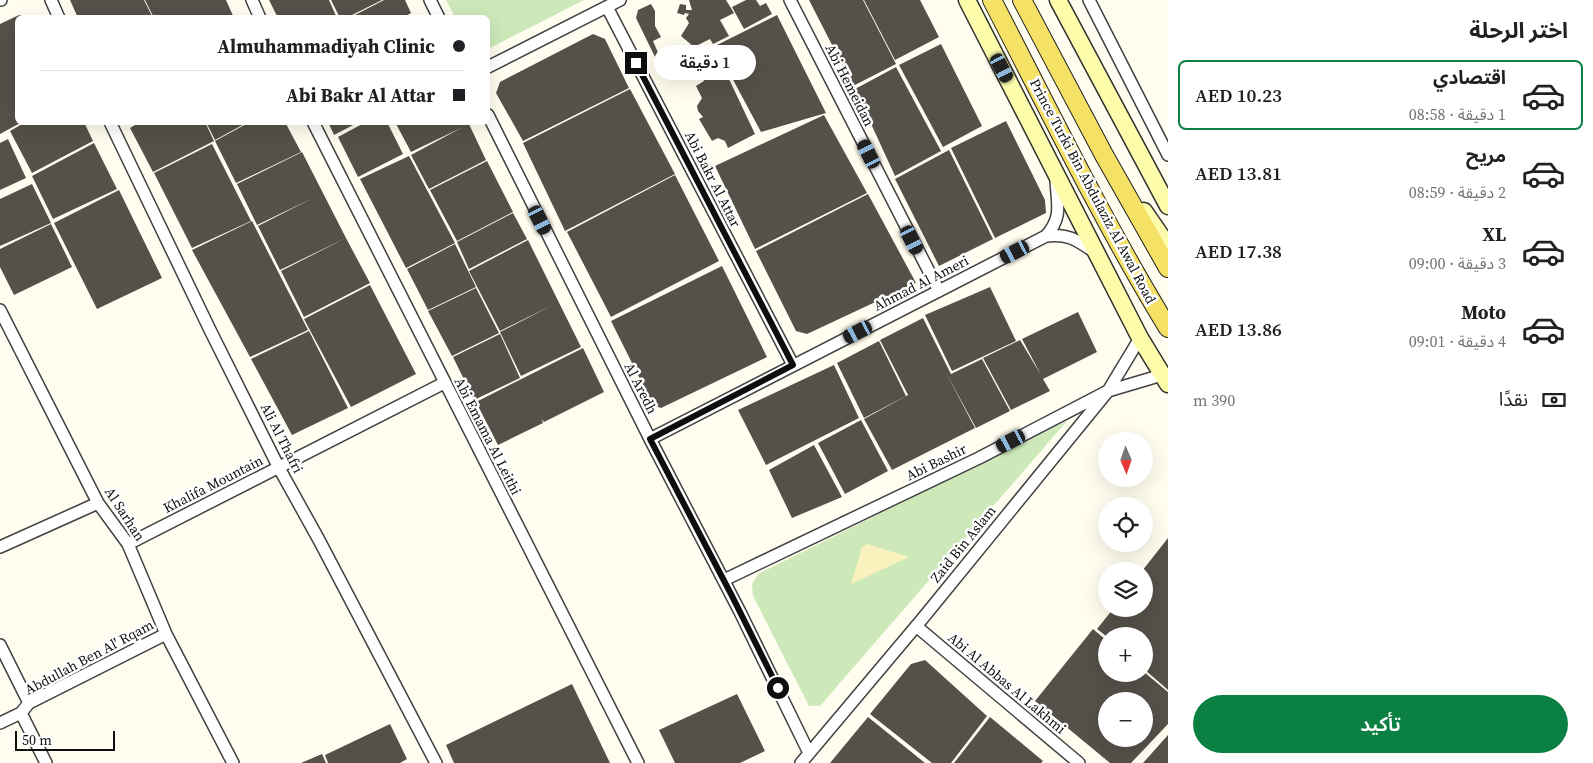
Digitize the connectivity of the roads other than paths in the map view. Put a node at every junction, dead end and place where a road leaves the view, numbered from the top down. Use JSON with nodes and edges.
{"nodes":[{"id":1,"x":51,"y":0,"type":"edge"},
{"id":2,"x":252,"y":0,"type":"edge"},
{"id":3,"x":430,"y":0,"type":"edge"},
{"id":4,"x":620,"y":0,"type":"edge"},
{"id":5,"x":790,"y":0,"type":"edge"},
{"id":6,"x":967,"y":0,"type":"edge"},
{"id":7,"x":992,"y":0,"type":"edge"},
{"id":8,"x":1022,"y":0,"type":"edge"},
{"id":9,"x":1058,"y":0,"type":"edge"},
{"id":10,"x":1088,"y":0,"type":"edge"},
{"id":11,"x":606,"y":6,"type":"junction"},
{"id":12,"x":58,"y":15,"type":"edge"},
{"id":13,"x":259,"y":15,"type":"edge"},
{"id":14,"x":438,"y":15,"type":"edge"},
{"id":15,"x":490,"y":66,"type":"edge"},
{"id":16,"x":490,"y":119,"type":"edge"},
{"id":17,"x":111,"y":125,"type":"edge"},
{"id":18,"x":315,"y":125,"type":"edge"},
{"id":19,"x":1104,"y":154,"type":"junction"},
{"id":20,"x":1168,"y":156,"type":"edge"},
{"id":21,"x":1055,"y":170,"type":"junction"},
{"id":22,"x":1168,"y":206,"type":"edge"},
{"id":23,"x":1046,"y":236,"type":"junction"},
{"id":24,"x":1168,"y":246,"type":"edge"},
{"id":25,"x":1098,"y":254,"type":"junction"},
{"id":26,"x":1168,"y":268,"type":"edge"},
{"id":27,"x":939,"y":291,"type":"junction"},
{"id":28,"x":0,"y":310,"type":"edge"},
{"id":29,"x":1168,"y":328,"type":"edge"},
{"id":30,"x":1140,"y":338,"type":"junction"},
{"id":31,"x":793,"y":365,"type":"junction"},
{"id":32,"x":1165,"y":380,"type":"edge"},
{"id":33,"x":444,"y":383,"type":"junction"},
{"id":34,"x":1108,"y":391,"type":"junction"},
{"id":35,"x":650,"y":439,"type":"junction"},
{"id":36,"x":279,"y":468,"type":"junction"},
{"id":37,"x":98,"y":503,"type":"junction"},
{"id":38,"x":128,"y":544,"type":"junction"},
{"id":39,"x":0,"y":548,"type":"edge"},
{"id":40,"x":724,"y":580,"type":"junction"},
{"id":41,"x":916,"y":626,"type":"junction"},
{"id":42,"x":166,"y":634,"type":"junction"},
{"id":43,"x":0,"y":645,"type":"edge"},
{"id":44,"x":29,"y":703,"type":"junction"},
{"id":45,"x":21,"y":712,"type":"junction"},
{"id":46,"x":0,"y":723,"type":"edge"},
{"id":47,"x":805,"y":760,"type":"edge"},
{"id":48,"x":46,"y":763,"type":"edge"},
{"id":49,"x":233,"y":763,"type":"edge"},
{"id":50,"x":436,"y":763,"type":"edge"},
{"id":51,"x":638,"y":763,"type":"edge"},
{"id":52,"x":1079,"y":763,"type":"edge"}],
"edges":[{"from":1,"to":12,"type":"street"},
{"from":2,"to":13,"type":"street"},
{"from":3,"to":14,"type":"street"},
{"from":4,"to":11,"type":"street"},
{"from":5,"to":27,"type":"street","name":"Abi Hemeidan"},
{"from":6,"to":21,"type":"main road"},
{"from":7,"to":29,"type":"main road","name":"Prince Turki Bin Abdulaziz Al Awal Road"},
{"from":8,"to":19,"type":"main road","name":"Prince Turki Bin Abdulaziz Al Awal Road"},
{"from":9,"to":22,"type":"main road"},
{"from":10,"to":20,"type":"street"},
{"from":11,"to":15,"type":"street"},
{"from":11,"to":31,"type":"street","name":"Abi Bakr Al Attar"},
{"from":16,"to":35,"type":"street","name":"Al Aredh"},
{"from":17,"to":36,"type":"street","name":"Ali Al Thafri"},
{"from":18,"to":33,"type":"street","name":"Abi Emama Al Leithi"},
{"from":19,"to":24,"type":"main road"},
{"from":19,"to":26,"type":"main road","name":"Prince Turki Bin Abdulaziz Al Awal Road"},
{"from":21,"to":23,"type":"street"},
{"from":21,"to":25,"type":"main road"},
{"from":23,"to":25,"type":"street"},
{"from":23,"to":27,"type":"street","name":"Ahmad Al Ameri"},
{"from":25,"to":30,"type":"main road"},
{"from":27,"to":31,"type":"street","name":"Ahmad Al Ameri"},
{"from":28,"to":37,"type":"street","name":"Al Sarhan"},
{"from":30,"to":32,"type":"main road"},
{"from":30,"to":34,"type":"street","name":"Zaid Bin Aslam"},
{"from":31,"to":35,"type":"street","name":"Ahmad Al Ameri"},
{"from":32,"to":34,"type":"street","name":"Abi Bashir"},
{"from":33,"to":36,"type":"street","name":"Khalifa Mountain"},
{"from":33,"to":51,"type":"street","name":"Abi Emama Al Leithi"},
{"from":34,"to":40,"type":"street","name":"Abi Bashir"},
{"from":34,"to":41,"type":"street","name":"Zaid Bin Aslam"},
{"from":35,"to":40,"type":"street","name":"Al Aredh"},
{"from":36,"to":38,"type":"street","name":"Khalifa Mountain"},
{"from":36,"to":50,"type":"street","name":"Ali Al Thafri"},
{"from":37,"to":38,"type":"street","name":"Al Sarhan"},
{"from":37,"to":39,"type":"street"},
{"from":38,"to":42,"type":"street","name":"Al Sarhan"},
{"from":40,"to":47,"type":"street","name":"Al Aredh"},
{"from":41,"to":47,"type":"street","name":"Zaid Bin Aslam"},
{"from":41,"to":52,"type":"street","name":"Abi Al Abbas Al Lakhmi"},
{"from":42,"to":44,"type":"street","name":"Abdullah Ben Al' Rqam"},
{"from":42,"to":49,"type":"street","name":"Al Sarhan"},
{"from":43,"to":44,"type":"street"},
{"from":44,"to":45,"type":"street","name":"Abdullah Ben Al' Rqam"},
{"from":45,"to":46,"type":"street","name":"Abdullah Ben Al' Rqam"},
{"from":45,"to":48,"type":"street"}]}
